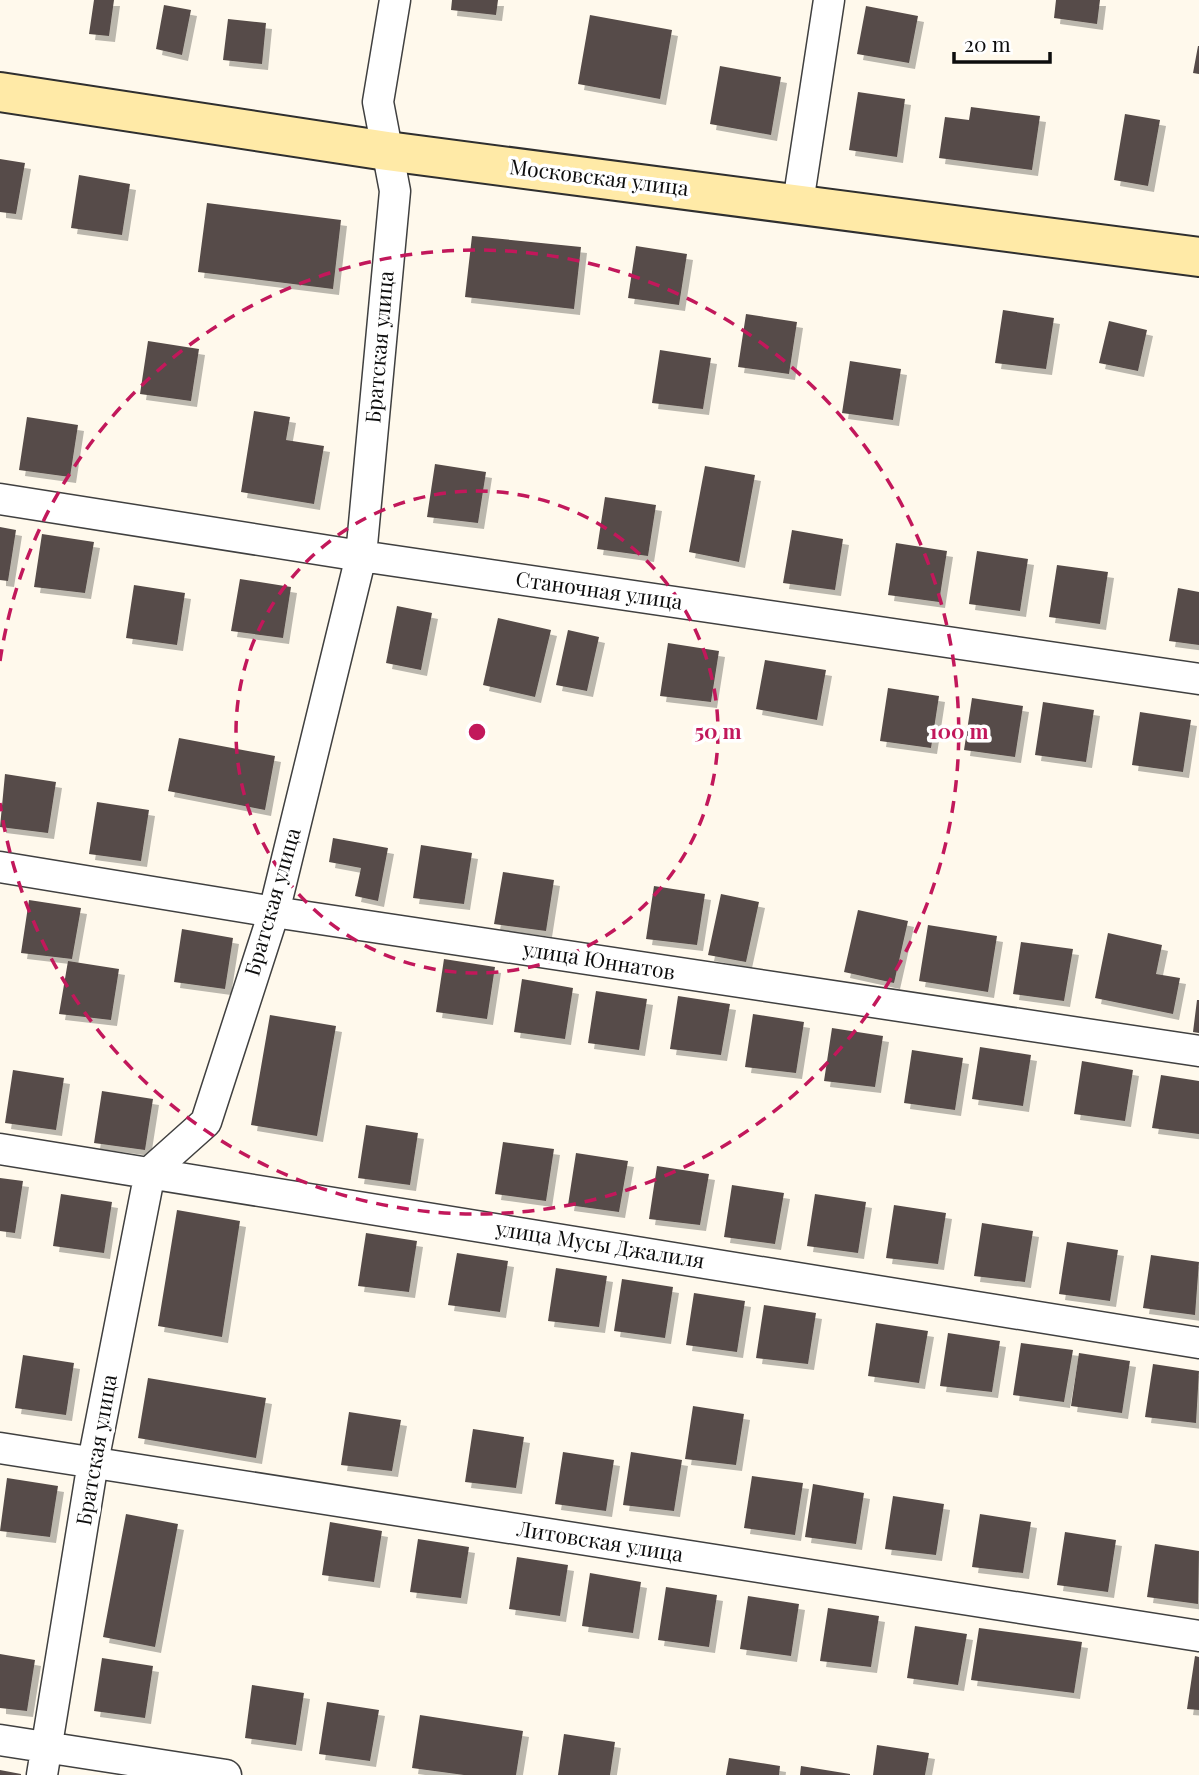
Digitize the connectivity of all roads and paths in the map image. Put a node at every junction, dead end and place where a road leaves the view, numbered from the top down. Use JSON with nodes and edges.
{"nodes":[{"id":1,"x":395,"y":0,"type":"edge"},
{"id":2,"x":829,"y":0,"type":"edge"},
{"id":3,"x":0,"y":92,"type":"edge"},
{"id":4,"x":387,"y":151,"type":"junction"},
{"id":5,"x":798,"y":203,"type":"junction"},
{"id":6,"x":1199,"y":257,"type":"edge"},
{"id":7,"x":0,"y":499,"type":"edge"},
{"id":8,"x":361,"y":556,"type":"junction"},
{"id":9,"x":1199,"y":679,"type":"edge"},
{"id":10,"x":0,"y":867,"type":"edge"},
{"id":11,"x":274,"y":912,"type":"junction"},
{"id":12,"x":1199,"y":1051,"type":"edge"},
{"id":13,"x":0,"y":1149,"type":"edge"},
{"id":14,"x":150,"y":1172,"type":"junction"},
{"id":15,"x":1199,"y":1343,"type":"edge"},
{"id":16,"x":0,"y":1448,"type":"edge"},
{"id":17,"x":93,"y":1462,"type":"junction"},
{"id":18,"x":1199,"y":1636,"type":"edge"},
{"id":19,"x":0,"y":1740,"type":"edge"},
{"id":20,"x":45,"y":1761,"type":"edge"},
{"id":21,"x":226,"y":1775,"type":"edge"}],
"edges":[{"from":1,"to":4,"type":"street","name":"Братская улица"},
{"from":2,"to":5,"type":"street"},
{"from":3,"to":4,"type":"street","name":"Московская улица"},
{"from":4,"to":5,"type":"street","name":"Московская улица"},
{"from":4,"to":8,"type":"street","name":"Братская улица"},
{"from":5,"to":6,"type":"street","name":"Московская улица"},
{"from":7,"to":8,"type":"street","name":"Станочная улица"},
{"from":8,"to":9,"type":"street","name":"Станочная улица"},
{"from":8,"to":11,"type":"street","name":"Братская улица"},
{"from":10,"to":11,"type":"street","name":"улица Юннатов"},
{"from":11,"to":12,"type":"street","name":"улица Юннатов"},
{"from":11,"to":14,"type":"street","name":"Братская улица"},
{"from":13,"to":14,"type":"street","name":"улица Мусы Джалиля"},
{"from":14,"to":15,"type":"street","name":"улица Мусы Джалиля"},
{"from":14,"to":17,"type":"street","name":"Братская улица"},
{"from":16,"to":17,"type":"street","name":"Литовская улица"},
{"from":17,"to":18,"type":"street","name":"Литовская улица"},
{"from":17,"to":20,"type":"street","name":"Братская улица"},
{"from":19,"to":20,"type":"street"},
{"from":20,"to":21,"type":"street"}]}
